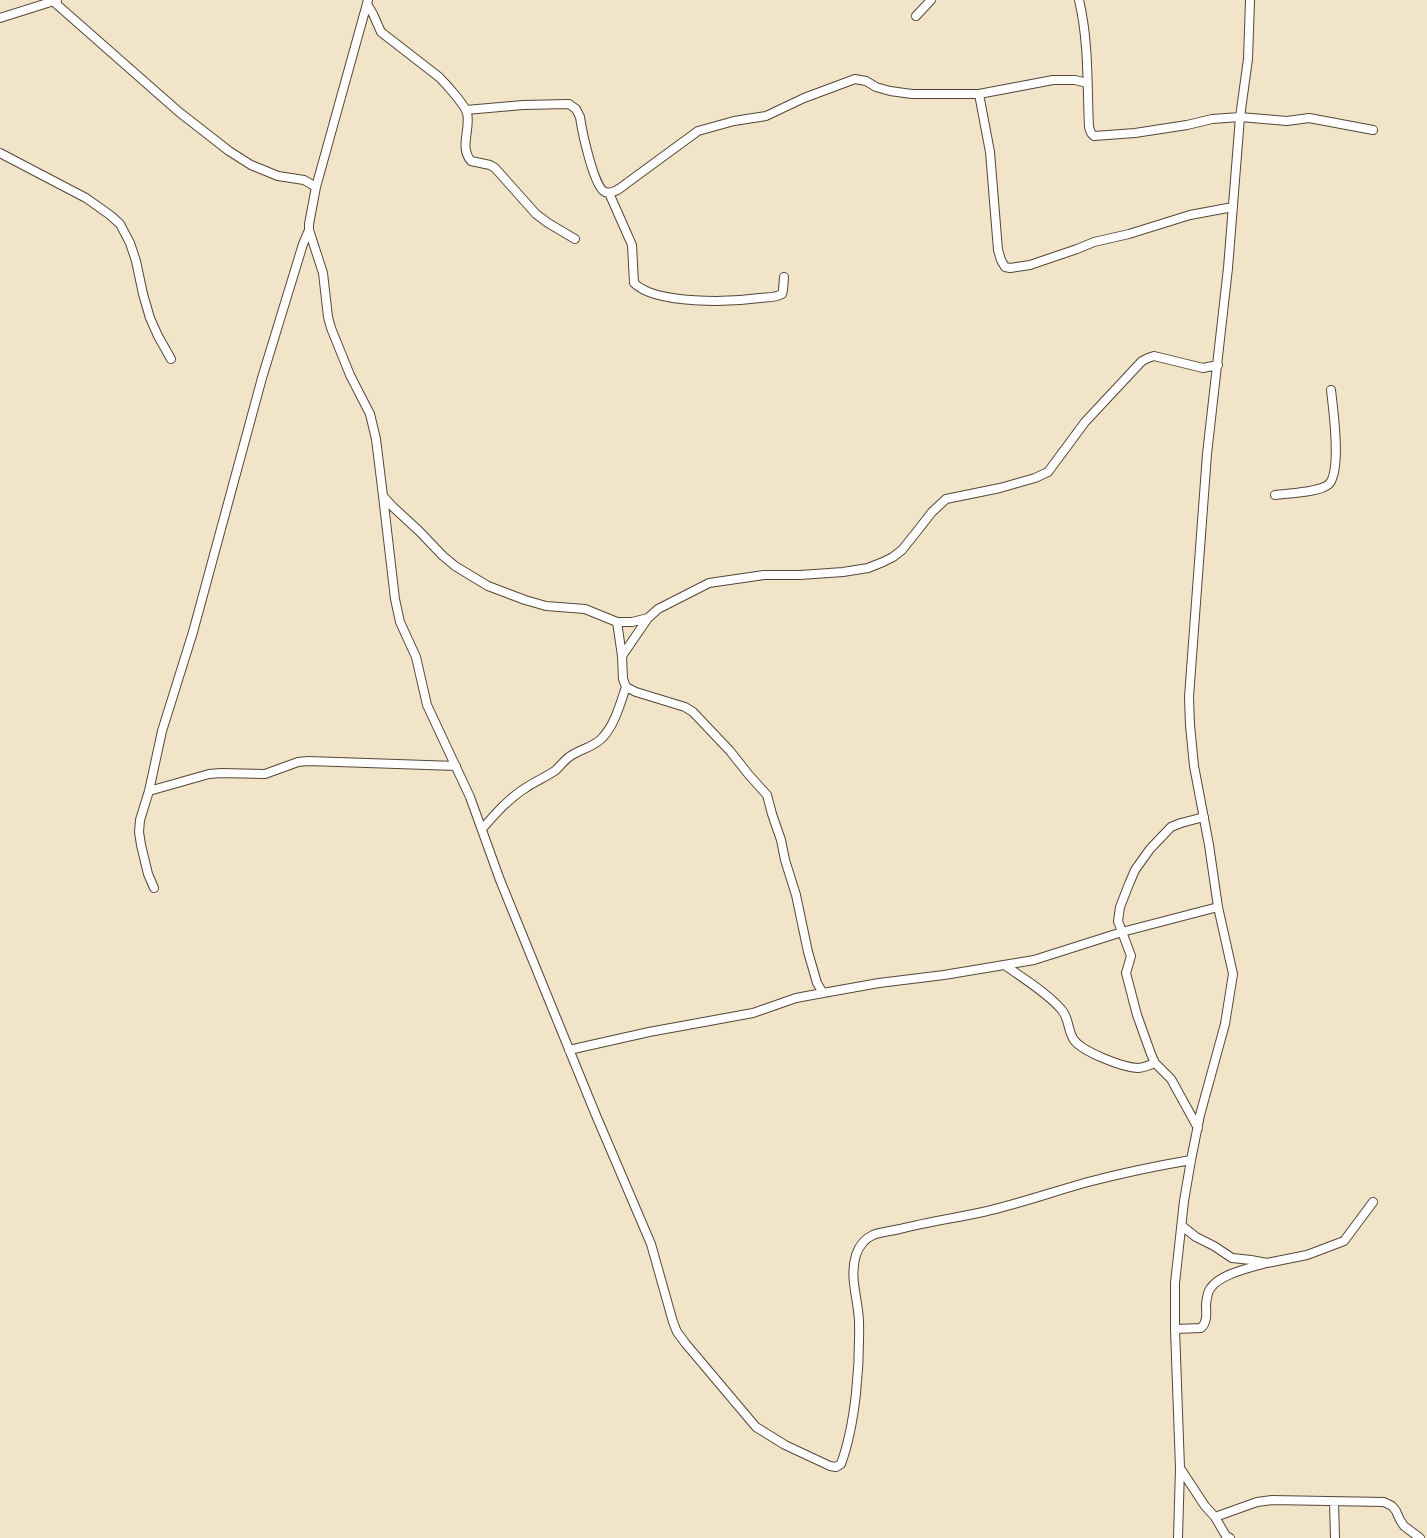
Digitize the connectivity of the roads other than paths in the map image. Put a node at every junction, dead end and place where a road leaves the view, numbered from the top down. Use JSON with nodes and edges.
{"nodes":[{"id":1,"x":930,"y":0,"type":"edge"},
{"id":2,"x":1079,"y":0,"type":"edge"},
{"id":3,"x":1250,"y":0,"type":"edge"},
{"id":4,"x":56,"y":1,"type":"edge"},
{"id":5,"x":368,"y":2,"type":"edge"},
{"id":6,"x":916,"y":16,"type":"dead end"},
{"id":7,"x":0,"y":18,"type":"edge"},
{"id":8,"x":1087,"y":83,"type":"junction"},
{"id":9,"x":979,"y":94,"type":"junction"},
{"id":10,"x":466,"y":110,"type":"junction"},
{"id":11,"x":1240,"y":116,"type":"junction"},
{"id":12,"x":1373,"y":130,"type":"dead end"},
{"id":13,"x":0,"y":153,"type":"edge"},
{"id":14,"x":316,"y":187,"type":"junction"},
{"id":15,"x":609,"y":193,"type":"junction"},
{"id":16,"x":1233,"y":208,"type":"junction"},
{"id":17,"x":309,"y":230,"type":"junction"},
{"id":18,"x":575,"y":239,"type":"dead end"},
{"id":19,"x":784,"y":277,"type":"dead end"},
{"id":20,"x":171,"y":359,"type":"dead end"},
{"id":21,"x":1218,"y":365,"type":"junction"},
{"id":22,"x":1331,"y":390,"type":"dead end"},
{"id":23,"x":1275,"y":495,"type":"dead end"},
{"id":24,"x":384,"y":496,"type":"junction"},
{"id":25,"x":648,"y":618,"type":"junction"},
{"id":26,"x":617,"y":622,"type":"junction"},
{"id":27,"x":622,"y":656,"type":"junction"},
{"id":28,"x":626,"y":687,"type":"junction"},
{"id":29,"x":456,"y":766,"type":"junction"},
{"id":30,"x":149,"y":791,"type":"junction"},
{"id":31,"x":1204,"y":817,"type":"junction"},
{"id":32,"x":482,"y":829,"type":"junction"},
{"id":33,"x":154,"y":888,"type":"dead end"},
{"id":34,"x":1218,"y":907,"type":"junction"},
{"id":35,"x":1122,"y":932,"type":"junction"},
{"id":36,"x":1006,"y":966,"type":"junction"},
{"id":37,"x":823,"y":993,"type":"junction"},
{"id":38,"x":568,"y":1050,"type":"junction"},
{"id":39,"x":1155,"y":1063,"type":"junction"},
{"id":40,"x":1198,"y":1128,"type":"junction"},
{"id":41,"x":1191,"y":1160,"type":"junction"},
{"id":42,"x":1373,"y":1202,"type":"dead end"},
{"id":43,"x":1182,"y":1226,"type":"junction"},
{"id":44,"x":1267,"y":1263,"type":"junction"},
{"id":45,"x":1175,"y":1329,"type":"junction"},
{"id":46,"x":1180,"y":1468,"type":"junction"},
{"id":47,"x":1334,"y":1502,"type":"junction"},
{"id":48,"x":1215,"y":1518,"type":"junction"},
{"id":49,"x":1178,"y":1538,"type":"edge"},
{"id":50,"x":1230,"y":1538,"type":"edge"},
{"id":51,"x":1335,"y":1538,"type":"edge"},
{"id":52,"x":1420,"y":1538,"type":"edge"}],
"edges":[{"from":1,"to":6,"type":"street"},
{"from":2,"to":8,"type":"street"},
{"from":3,"to":11,"type":"street"},
{"from":4,"to":7,"type":"street"},
{"from":4,"to":14,"type":"street"},
{"from":5,"to":10,"type":"street"},
{"from":5,"to":14,"type":"street"},
{"from":8,"to":9,"type":"street"},
{"from":8,"to":11,"type":"street"},
{"from":9,"to":15,"type":"street"},
{"from":9,"to":16,"type":"street"},
{"from":10,"to":15,"type":"street"},
{"from":10,"to":18,"type":"street"},
{"from":11,"to":12,"type":"street"},
{"from":11,"to":16,"type":"street"},
{"from":13,"to":20,"type":"street"},
{"from":14,"to":17,"type":"street"},
{"from":15,"to":19,"type":"street"},
{"from":16,"to":21,"type":"street"},
{"from":17,"to":24,"type":"street"},
{"from":17,"to":30,"type":"street"},
{"from":21,"to":25,"type":"street"},
{"from":21,"to":31,"type":"street"},
{"from":22,"to":23,"type":"street"},
{"from":24,"to":26,"type":"street"},
{"from":24,"to":29,"type":"street"},
{"from":25,"to":26,"type":"street"},
{"from":25,"to":27,"type":"street"},
{"from":26,"to":27,"type":"street"},
{"from":27,"to":28,"type":"street"},
{"from":28,"to":32,"type":"street"},
{"from":28,"to":37,"type":"street"},
{"from":29,"to":30,"type":"street"},
{"from":29,"to":32,"type":"street"},
{"from":30,"to":33,"type":"street"},
{"from":31,"to":34,"type":"street"},
{"from":31,"to":35,"type":"street"},
{"from":32,"to":38,"type":"street"},
{"from":34,"to":35,"type":"street"},
{"from":34,"to":40,"type":"street"},
{"from":35,"to":36,"type":"street"},
{"from":35,"to":39,"type":"street"},
{"from":36,"to":37,"type":"street"},
{"from":36,"to":39,"type":"street"},
{"from":37,"to":38,"type":"street"},
{"from":38,"to":41,"type":"street"},
{"from":39,"to":40,"type":"street"},
{"from":40,"to":41,"type":"street"},
{"from":41,"to":43,"type":"street"},
{"from":42,"to":44,"type":"street"},
{"from":43,"to":44,"type":"street"},
{"from":43,"to":45,"type":"street"},
{"from":44,"to":45,"type":"street"},
{"from":45,"to":46,"type":"street"},
{"from":46,"to":48,"type":"street"},
{"from":46,"to":49,"type":"street"},
{"from":47,"to":48,"type":"street"},
{"from":47,"to":51,"type":"street"},
{"from":47,"to":52,"type":"street"},
{"from":48,"to":50,"type":"street"}]}
